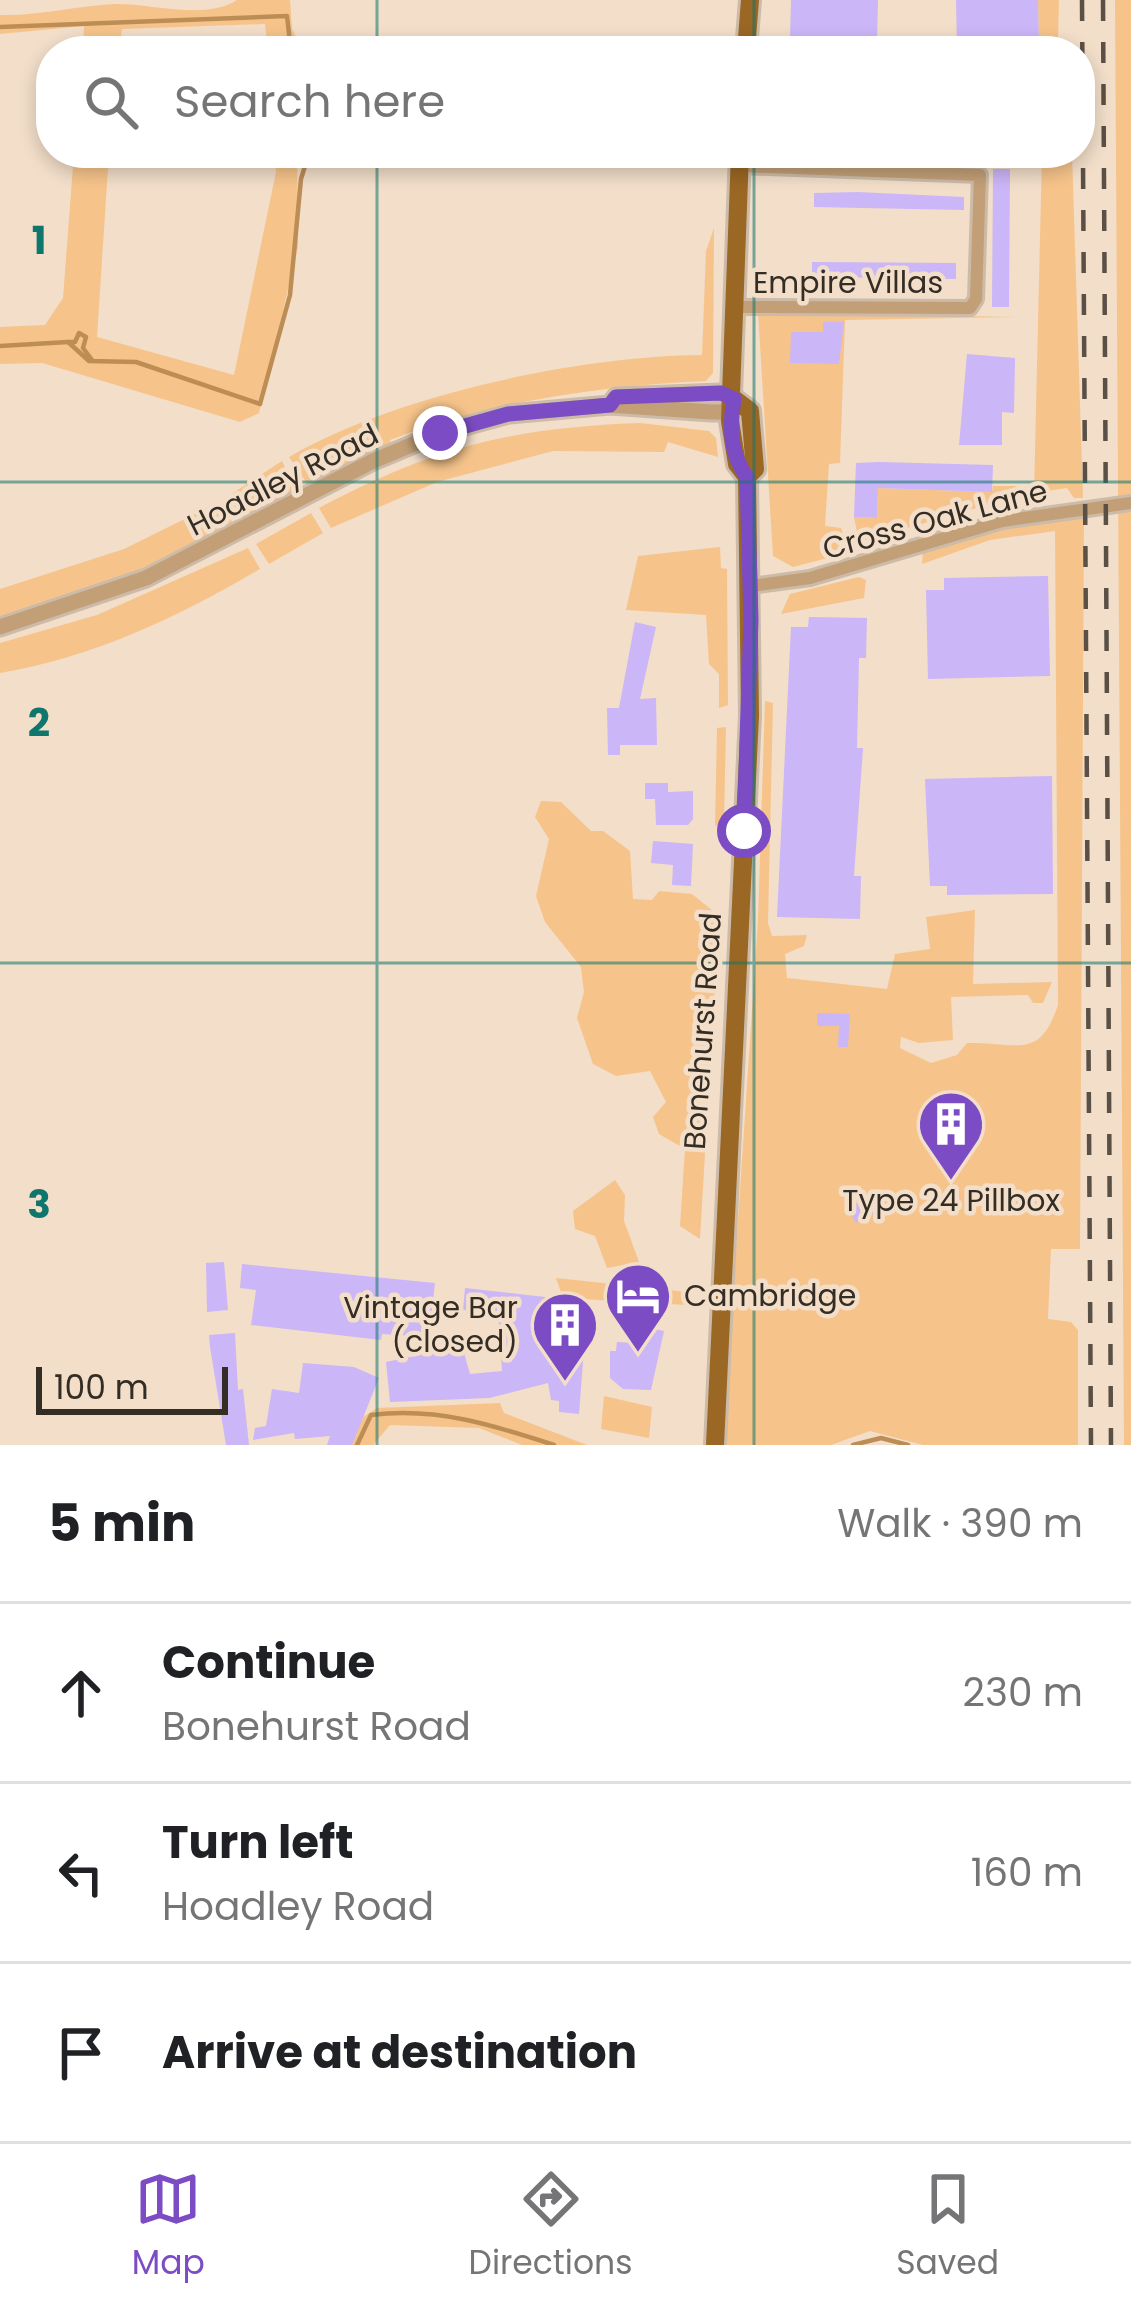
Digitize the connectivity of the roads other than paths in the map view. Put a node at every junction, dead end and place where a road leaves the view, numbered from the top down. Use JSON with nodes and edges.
{"nodes":[{"id":1,"x":750,"y":0,"type":"edge"},
{"id":2,"x":747,"y":36,"type":"edge"},
{"id":3,"x":740,"y":168,"type":"edge"},
{"id":4,"x":875,"y":168,"type":"edge"},
{"id":5,"x":737,"y":307,"type":"junction"},
{"id":6,"x":734,"y":399,"type":"junction"},
{"id":7,"x":1131,"y":503,"type":"edge"},
{"id":8,"x":751,"y":586,"type":"junction"},
{"id":9,"x":0,"y":627,"type":"edge"},
{"id":10,"x":715,"y":1445,"type":"edge"}],
"edges":[{"from":1,"to":2,"type":"main road"},
{"from":3,"to":5,"type":"main road","name":"Bonehurst Road"},
{"from":4,"to":5,"type":"street","name":"Empire Villas"},
{"from":5,"to":6,"type":"main road","name":"Bonehurst Road"},
{"from":6,"to":8,"type":"main road","name":"Bonehurst Road"},
{"from":6,"to":9,"type":"street","name":"Hoadley Road"},
{"from":7,"to":8,"type":"street","name":"Cross Oak Lane"},
{"from":8,"to":10,"type":"main road","name":"Bonehurst Road"}]}
